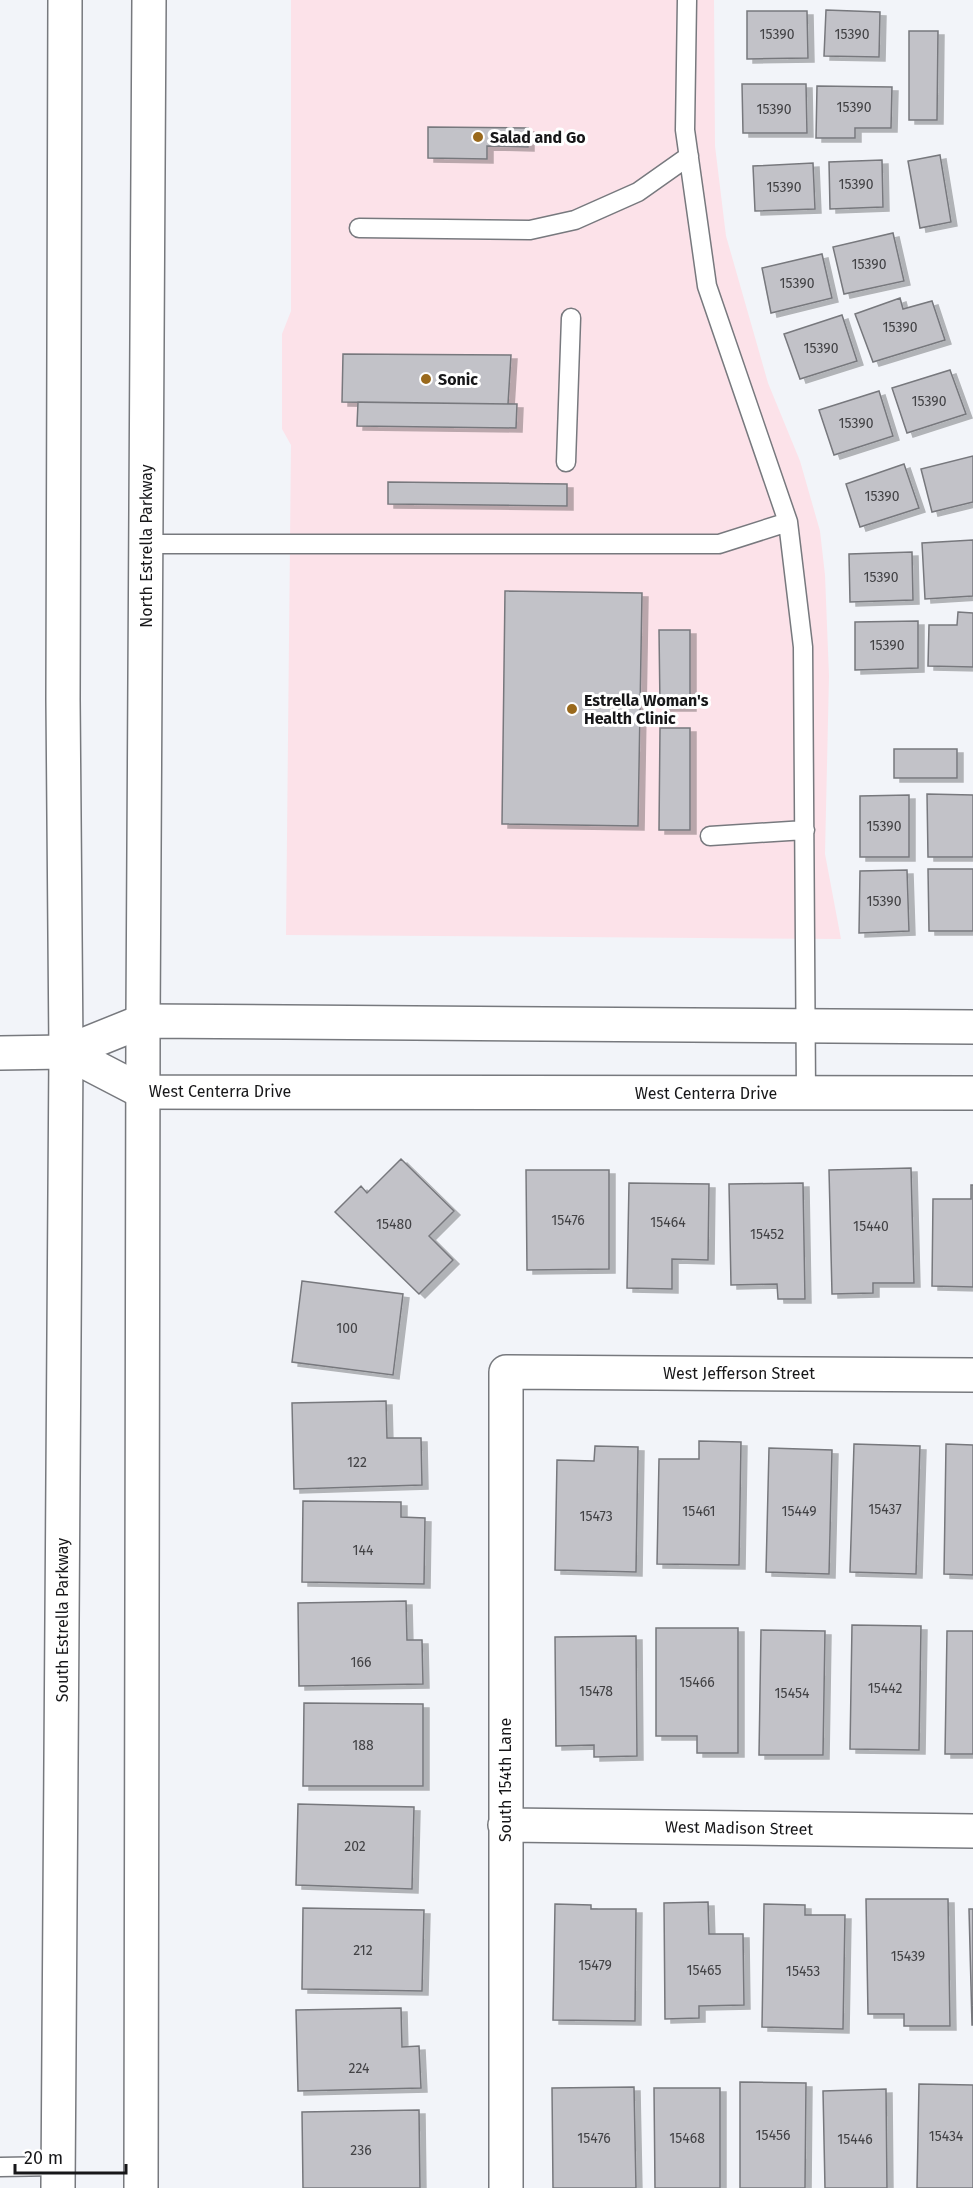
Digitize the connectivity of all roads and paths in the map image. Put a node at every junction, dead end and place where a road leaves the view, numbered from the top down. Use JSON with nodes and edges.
{"nodes":[{"id":1,"x":65,"y":0,"type":"edge"},
{"id":2,"x":149,"y":0,"type":"edge"},
{"id":3,"x":687,"y":0,"type":"edge"},
{"id":4,"x":689,"y":156,"type":"junction"},
{"id":5,"x":359,"y":228,"type":"dead end"},
{"id":6,"x":571,"y":318,"type":"dead end"},
{"id":7,"x":566,"y":462,"type":"dead end"},
{"id":8,"x":788,"y":522,"type":"junction"},
{"id":9,"x":146,"y":544,"type":"junction"},
{"id":10,"x":804,"y":830,"type":"junction"},
{"id":11,"x":710,"y":836,"type":"dead end"},
{"id":12,"x":143,"y":1021,"type":"junction"},
{"id":13,"x":806,"y":1025,"type":"junction"},
{"id":14,"x":973,"y":1027,"type":"edge"},
{"id":15,"x":66,"y":1052,"type":"junction"},
{"id":16,"x":0,"y":1053,"type":"edge"},
{"id":17,"x":143,"y":1092,"type":"junction"},
{"id":18,"x":806,"y":1093,"type":"junction"},
{"id":19,"x":973,"y":1093,"type":"edge"},
{"id":20,"x":506,"y":1372,"type":"joint"},
{"id":21,"x":973,"y":1375,"type":"edge"},
{"id":22,"x":505,"y":1825,"type":"junction"},
{"id":23,"x":973,"y":1830,"type":"edge"},
{"id":24,"x":0,"y":2167,"type":"edge"},
{"id":25,"x":59,"y":2177,"type":"edge"},
{"id":26,"x":141,"y":2188,"type":"edge"},
{"id":27,"x":506,"y":2188,"type":"edge"}],
"edges":[{"from":1,"to":15,"type":"main road"},
{"from":2,"to":9,"type":"main road","name":"North Estrella Parkway"},
{"from":3,"to":4,"type":"lane"},
{"from":4,"to":5,"type":"lane"},
{"from":4,"to":8,"type":"lane"},
{"from":6,"to":7,"type":"lane"},
{"from":8,"to":9,"type":"lane"},
{"from":8,"to":10,"type":"lane"},
{"from":9,"to":12,"type":"main road","name":"North Estrella Parkway"},
{"from":10,"to":11,"type":"lane"},
{"from":10,"to":13,"type":"lane"},
{"from":12,"to":13,"type":"main road"},
{"from":12,"to":15,"type":"main road"},
{"from":12,"to":17,"type":"main road","name":"North Estrella Parkway"},
{"from":13,"to":14,"type":"main road"},
{"from":13,"to":18,"type":"lane"},
{"from":15,"to":16,"type":"main road"},
{"from":15,"to":17,"type":"main road","name":"West Centerra Drive"},
{"from":15,"to":25,"type":"main road","name":"South Estrella Parkway"},
{"from":17,"to":18,"type":"main road","name":"West Centerra Drive"},
{"from":17,"to":26,"type":"main road"},
{"from":18,"to":19,"type":"main road","name":"West Centerra Drive"},
{"from":20,"to":21,"type":"main road","name":"West Jefferson Street"},
{"from":20,"to":22,"type":"main road","name":"South 154th Lane"},
{"from":22,"to":23,"type":"main road","name":"West Madison Street"},
{"from":22,"to":27,"type":"main road","name":"South 154th Lane"},
{"from":24,"to":25,"type":"lane"}]}
